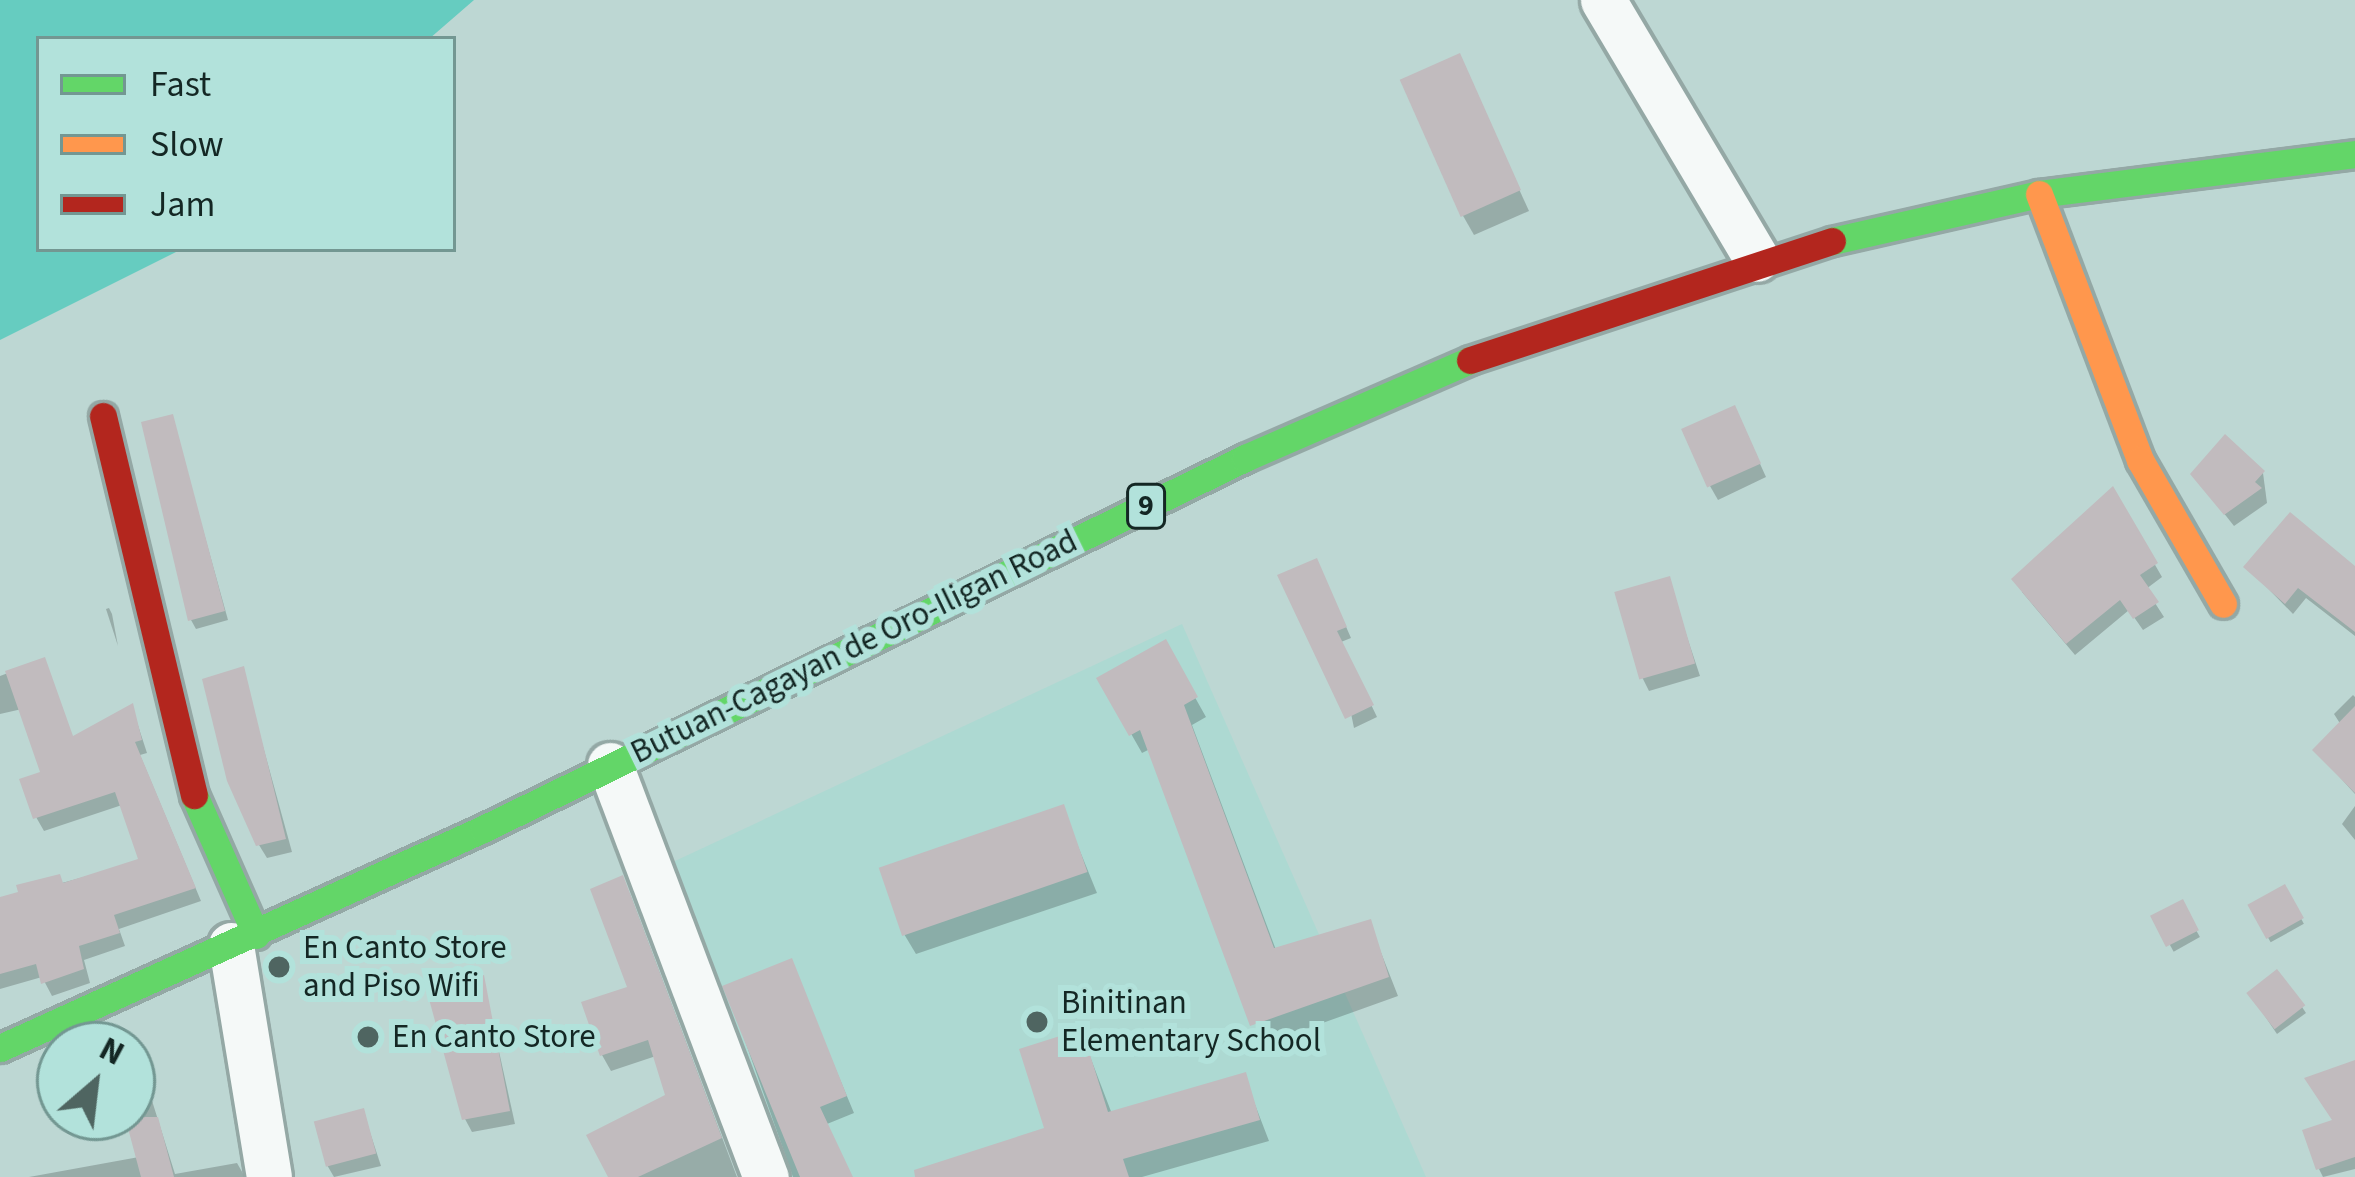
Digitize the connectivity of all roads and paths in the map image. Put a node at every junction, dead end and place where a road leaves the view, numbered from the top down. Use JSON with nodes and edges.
{"nodes":[{"id":1,"x":1603,"y":0,"type":"edge"},
{"id":2,"x":2355,"y":154,"type":"edge"},
{"id":3,"x":2039,"y":194,"type":"junction"},
{"id":4,"x":1757,"y":259,"type":"junction"},
{"id":5,"x":103,"y":416,"type":"dead end"},
{"id":6,"x":2223,"y":604,"type":"dead end"},
{"id":7,"x":610,"y":765,"type":"junction"},
{"id":8,"x":243,"y":940,"type":"junction"},
{"id":9,"x":0,"y":1048,"type":"edge"},
{"id":10,"x":269,"y":1177,"type":"edge"},
{"id":11,"x":766,"y":1177,"type":"edge"}],
"edges":[{"from":1,"to":4,"type":"street"},
{"from":2,"to":3,"type":"main road","name":"Butuan-Cagayan de Oro-Iligan Road","number":"9"},
{"from":3,"to":4,"type":"main road","name":"Butuan-Cagayan de Oro-Iligan Road","number":"9"},
{"from":3,"to":6,"type":"main road"},
{"from":4,"to":7,"type":"main road","name":"Butuan-Cagayan de Oro-Iligan Road","number":"9"},
{"from":5,"to":8,"type":"main road"},
{"from":7,"to":8,"type":"main road","name":"Butuan-Cagayan de Oro-Iligan Road","number":"9"},
{"from":7,"to":11,"type":"street"},
{"from":8,"to":9,"type":"main road","name":"Butuan-Cagayan de Oro-Iligan Road","number":"9"},
{"from":8,"to":10,"type":"street"}]}
